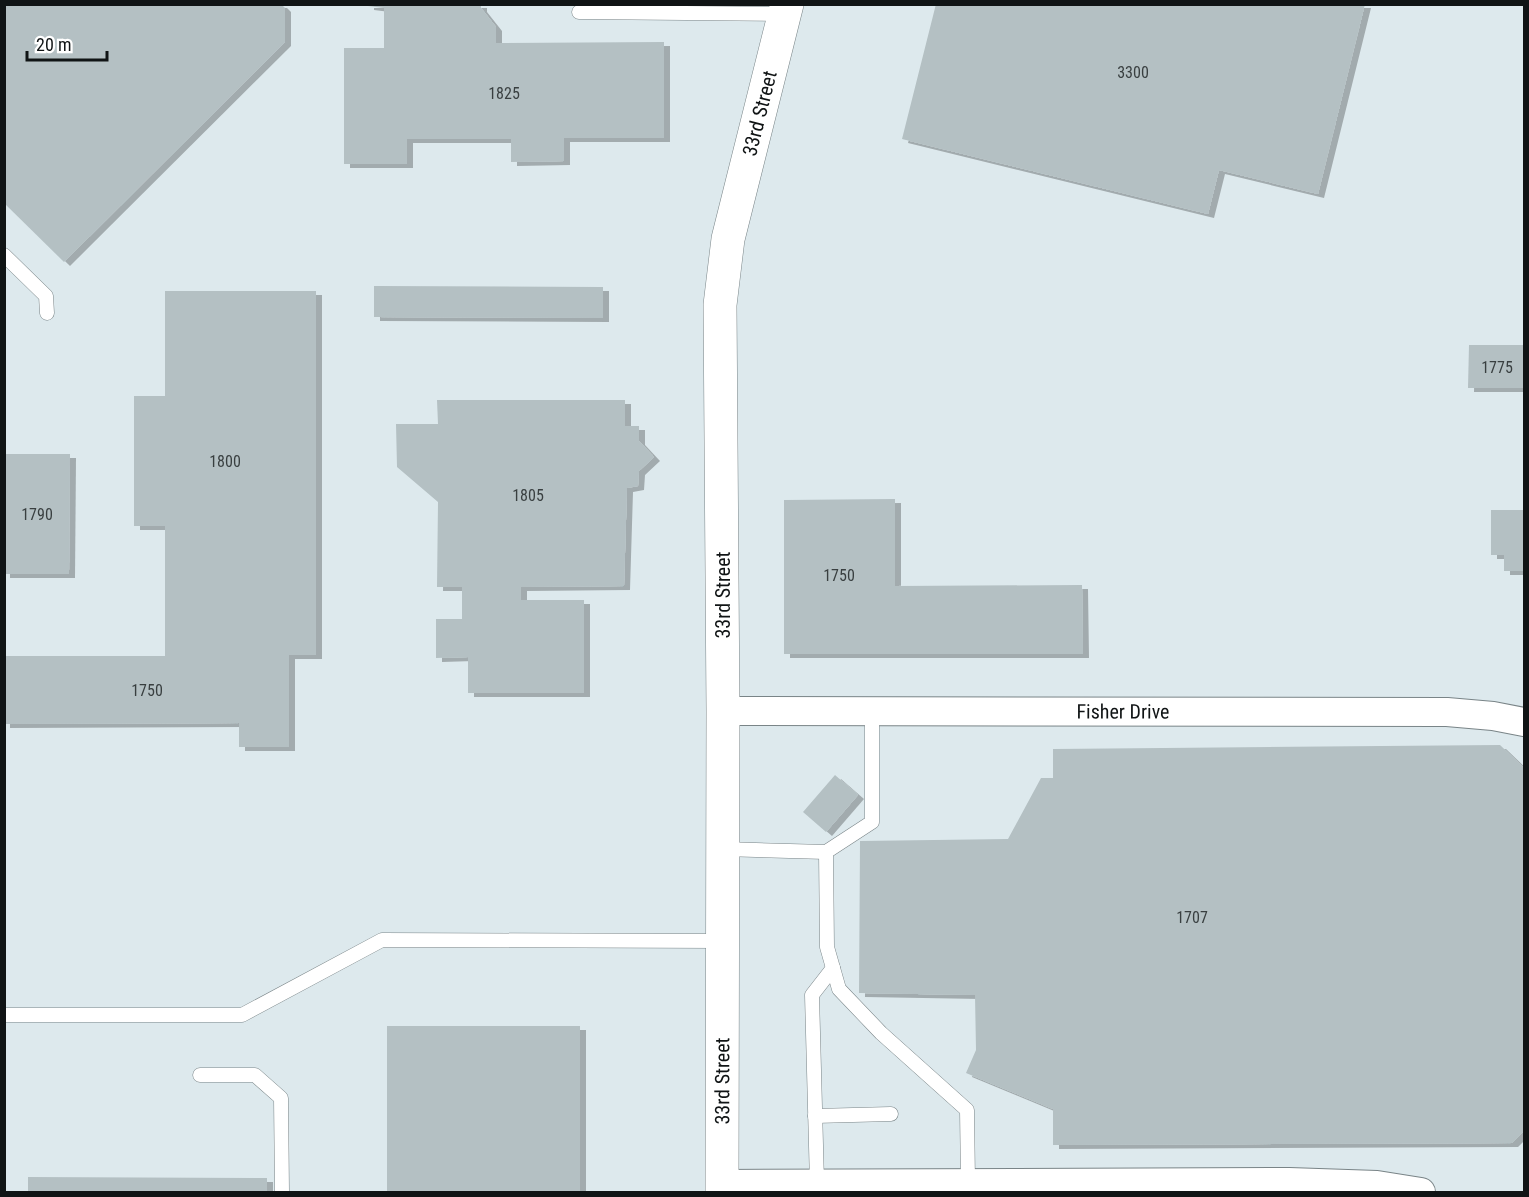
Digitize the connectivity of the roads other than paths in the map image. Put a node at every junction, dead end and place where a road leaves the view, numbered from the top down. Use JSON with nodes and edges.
{"nodes":[{"id":1,"x":786,"y":9,"type":"edge"},
{"id":2,"x":579,"y":12,"type":"dead end"},
{"id":3,"x":4,"y":255,"type":"edge"},
{"id":4,"x":47,"y":313,"type":"dead end"},
{"id":5,"x":723,"y":711,"type":"junction"},
{"id":6,"x":872,"y":711,"type":"junction"},
{"id":7,"x":1524,"y":722,"type":"edge"},
{"id":8,"x":723,"y":849,"type":"junction"},
{"id":9,"x":826,"y":852,"type":"junction"},
{"id":10,"x":722,"y":941,"type":"junction"},
{"id":11,"x":833,"y":968,"type":"junction"},
{"id":12,"x":4,"y":1015,"type":"edge"},
{"id":13,"x":200,"y":1075,"type":"dead end"},
{"id":14,"x":891,"y":1114,"type":"dead end"},
{"id":15,"x":815,"y":1116,"type":"junction"},
{"id":16,"x":968,"y":1182,"type":"junction"},
{"id":17,"x":817,"y":1183,"type":"junction"},
{"id":18,"x":722,"y":1188,"type":"edge"},
{"id":19,"x":1355,"y":1188,"type":"edge"},
{"id":20,"x":282,"y":1192,"type":"edge"},
{"id":21,"x":1421,"y":1192,"type":"edge"}],
"edges":[{"from":1,"to":2,"type":"lane"},
{"from":1,"to":5,"type":"street","name":"33rd Street"},
{"from":3,"to":4,"type":"lane"},
{"from":5,"to":6,"type":"street","name":"Fisher Drive"},
{"from":5,"to":8,"type":"street","name":"33rd Street"},
{"from":6,"to":7,"type":"street","name":"Fisher Drive"},
{"from":6,"to":9,"type":"lane"},
{"from":8,"to":9,"type":"lane"},
{"from":8,"to":10,"type":"street","name":"33rd Street"},
{"from":9,"to":11,"type":"lane"},
{"from":10,"to":12,"type":"lane"},
{"from":10,"to":18,"type":"street","name":"33rd Street"},
{"from":11,"to":15,"type":"lane"},
{"from":11,"to":16,"type":"lane"},
{"from":13,"to":20,"type":"lane"},
{"from":14,"to":15,"type":"lane"},
{"from":15,"to":17,"type":"lane"},
{"from":16,"to":17,"type":"street"},
{"from":16,"to":19,"type":"street"},
{"from":17,"to":18,"type":"street"},
{"from":19,"to":21,"type":"street"}]}
